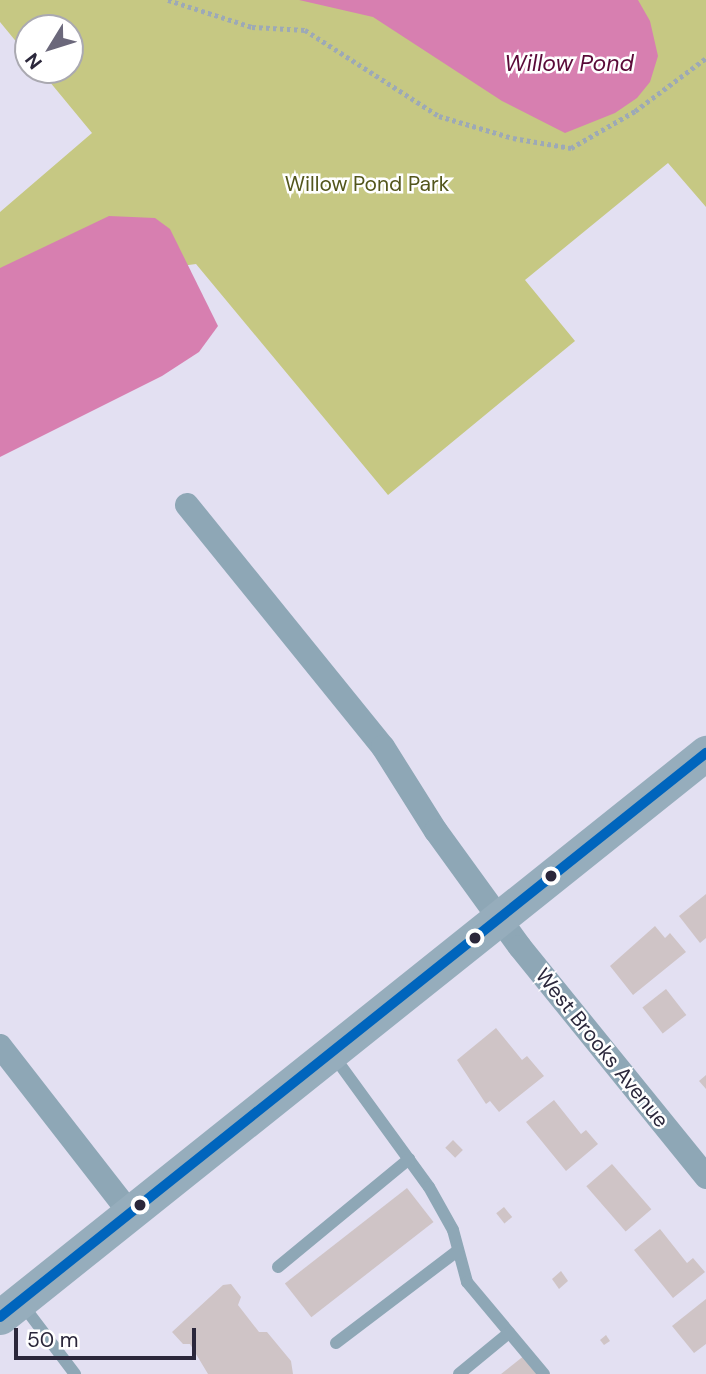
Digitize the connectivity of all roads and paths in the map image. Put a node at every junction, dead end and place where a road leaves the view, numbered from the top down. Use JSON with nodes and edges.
{"nodes":[{"id":1,"x":169,"y":0,"type":"edge"},
{"id":2,"x":706,"y":58,"type":"edge"},
{"id":3,"x":187,"y":505,"type":"dead end"},
{"id":4,"x":706,"y":753,"type":"edge"},
{"id":5,"x":498,"y":918,"type":"junction"},
{"id":6,"x":0,"y":1046,"type":"edge"},
{"id":7,"x":330,"y":1052,"type":"junction"},
{"id":8,"x":409,"y":1159,"type":"junction"},
{"id":9,"x":706,"y":1177,"type":"edge"},
{"id":10,"x":130,"y":1213,"type":"junction"},
{"id":11,"x":457,"y":1251,"type":"junction"},
{"id":12,"x":278,"y":1266,"type":"dead end"},
{"id":13,"x":10,"y":1309,"type":"edge"},
{"id":14,"x":509,"y":1332,"type":"junction"},
{"id":15,"x":337,"y":1343,"type":"dead end"},
{"id":16,"x":75,"y":1374,"type":"edge"},
{"id":17,"x":459,"y":1374,"type":"edge"},
{"id":18,"x":544,"y":1374,"type":"edge"}],
"edges":[{"from":1,"to":2,"type":"path"},
{"from":3,"to":5,"type":"street","name":"West Brooks Avenue"},
{"from":4,"to":5,"type":"street"},
{"from":5,"to":7,"type":"street"},
{"from":5,"to":9,"type":"street","name":"West Brooks Avenue"},
{"from":6,"to":10,"type":"street"},
{"from":7,"to":8,"type":"lane"},
{"from":7,"to":10,"type":"street"},
{"from":8,"to":11,"type":"lane"},
{"from":8,"to":12,"type":"lane"},
{"from":10,"to":13,"type":"street"},
{"from":11,"to":14,"type":"lane"},
{"from":11,"to":15,"type":"lane"},
{"from":13,"to":16,"type":"lane"},
{"from":14,"to":17,"type":"lane"},
{"from":14,"to":18,"type":"lane"}]}
